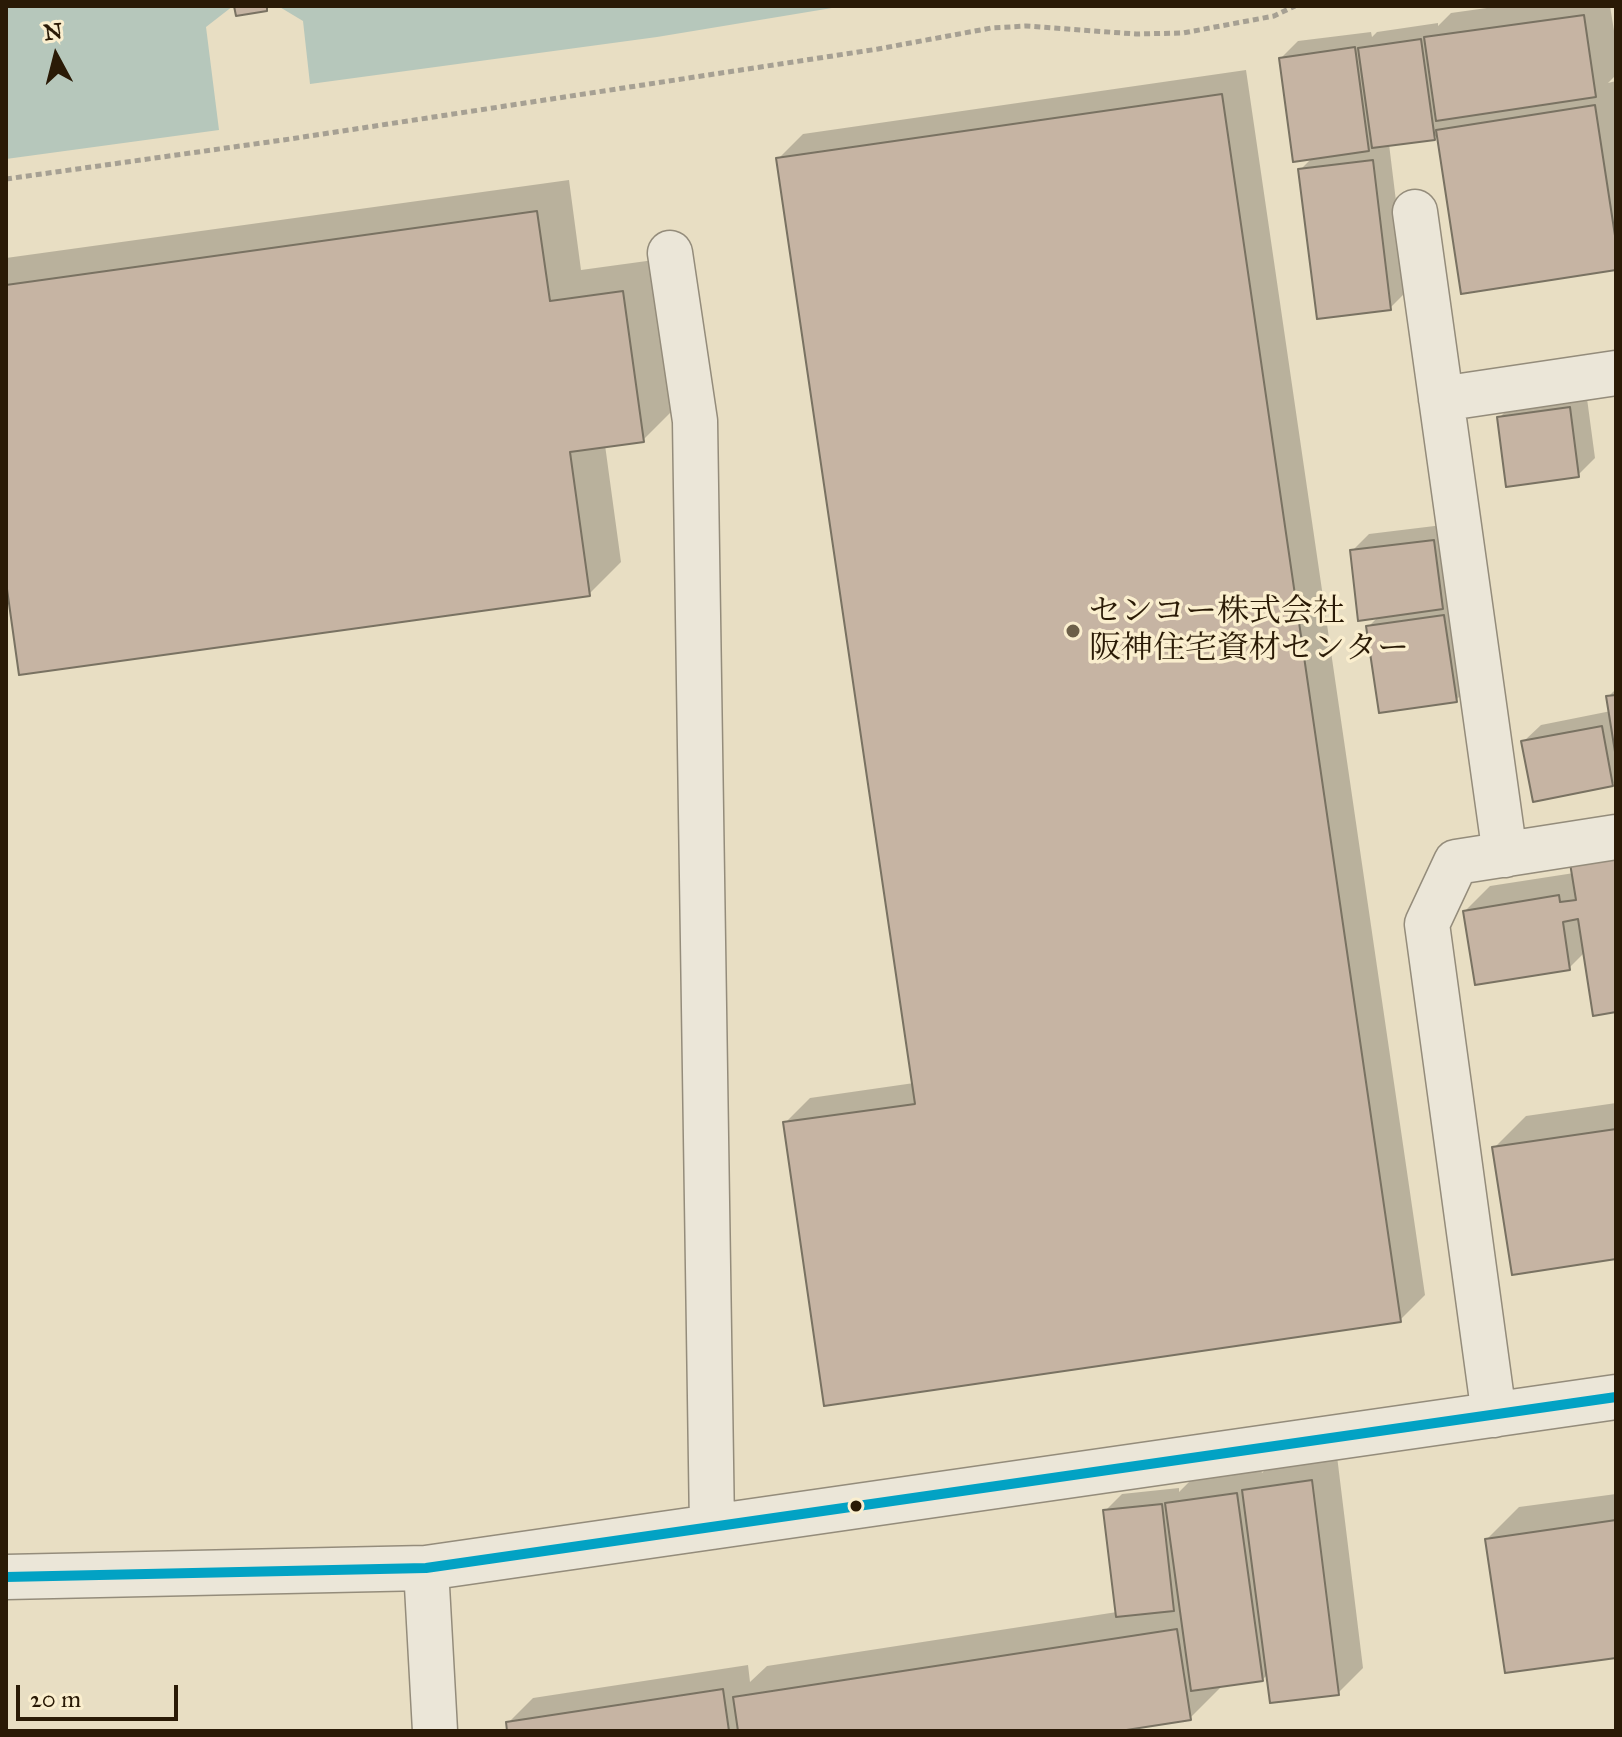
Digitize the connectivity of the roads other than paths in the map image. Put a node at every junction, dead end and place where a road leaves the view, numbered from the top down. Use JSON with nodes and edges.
{"nodes":[{"id":1,"x":1415,"y":212,"type":"dead end"},
{"id":2,"x":670,"y":253,"type":"dead end"},
{"id":3,"x":1616,"y":373,"type":"edge"},
{"id":4,"x":1441,"y":399,"type":"junction"},
{"id":5,"x":1616,"y":837,"type":"edge"},
{"id":6,"x":1505,"y":855,"type":"junction"},
{"id":7,"x":1616,"y":1397,"type":"edge"},
{"id":8,"x":1494,"y":1415,"type":"junction"},
{"id":9,"x":712,"y":1527,"type":"junction"},
{"id":10,"x":426,"y":1568,"type":"junction"},
{"id":11,"x":6,"y":1577,"type":"edge"},
{"id":12,"x":435,"y":1731,"type":"edge"}],
"edges":[{"from":1,"to":4,"type":"street"},
{"from":2,"to":9,"type":"street"},
{"from":3,"to":4,"type":"street"},
{"from":4,"to":6,"type":"street"},
{"from":5,"to":6,"type":"street"},
{"from":6,"to":8,"type":"street"},
{"from":7,"to":8,"type":"street"},
{"from":8,"to":9,"type":"street"},
{"from":9,"to":10,"type":"street"},
{"from":10,"to":11,"type":"street"},
{"from":10,"to":12,"type":"street"}]}
